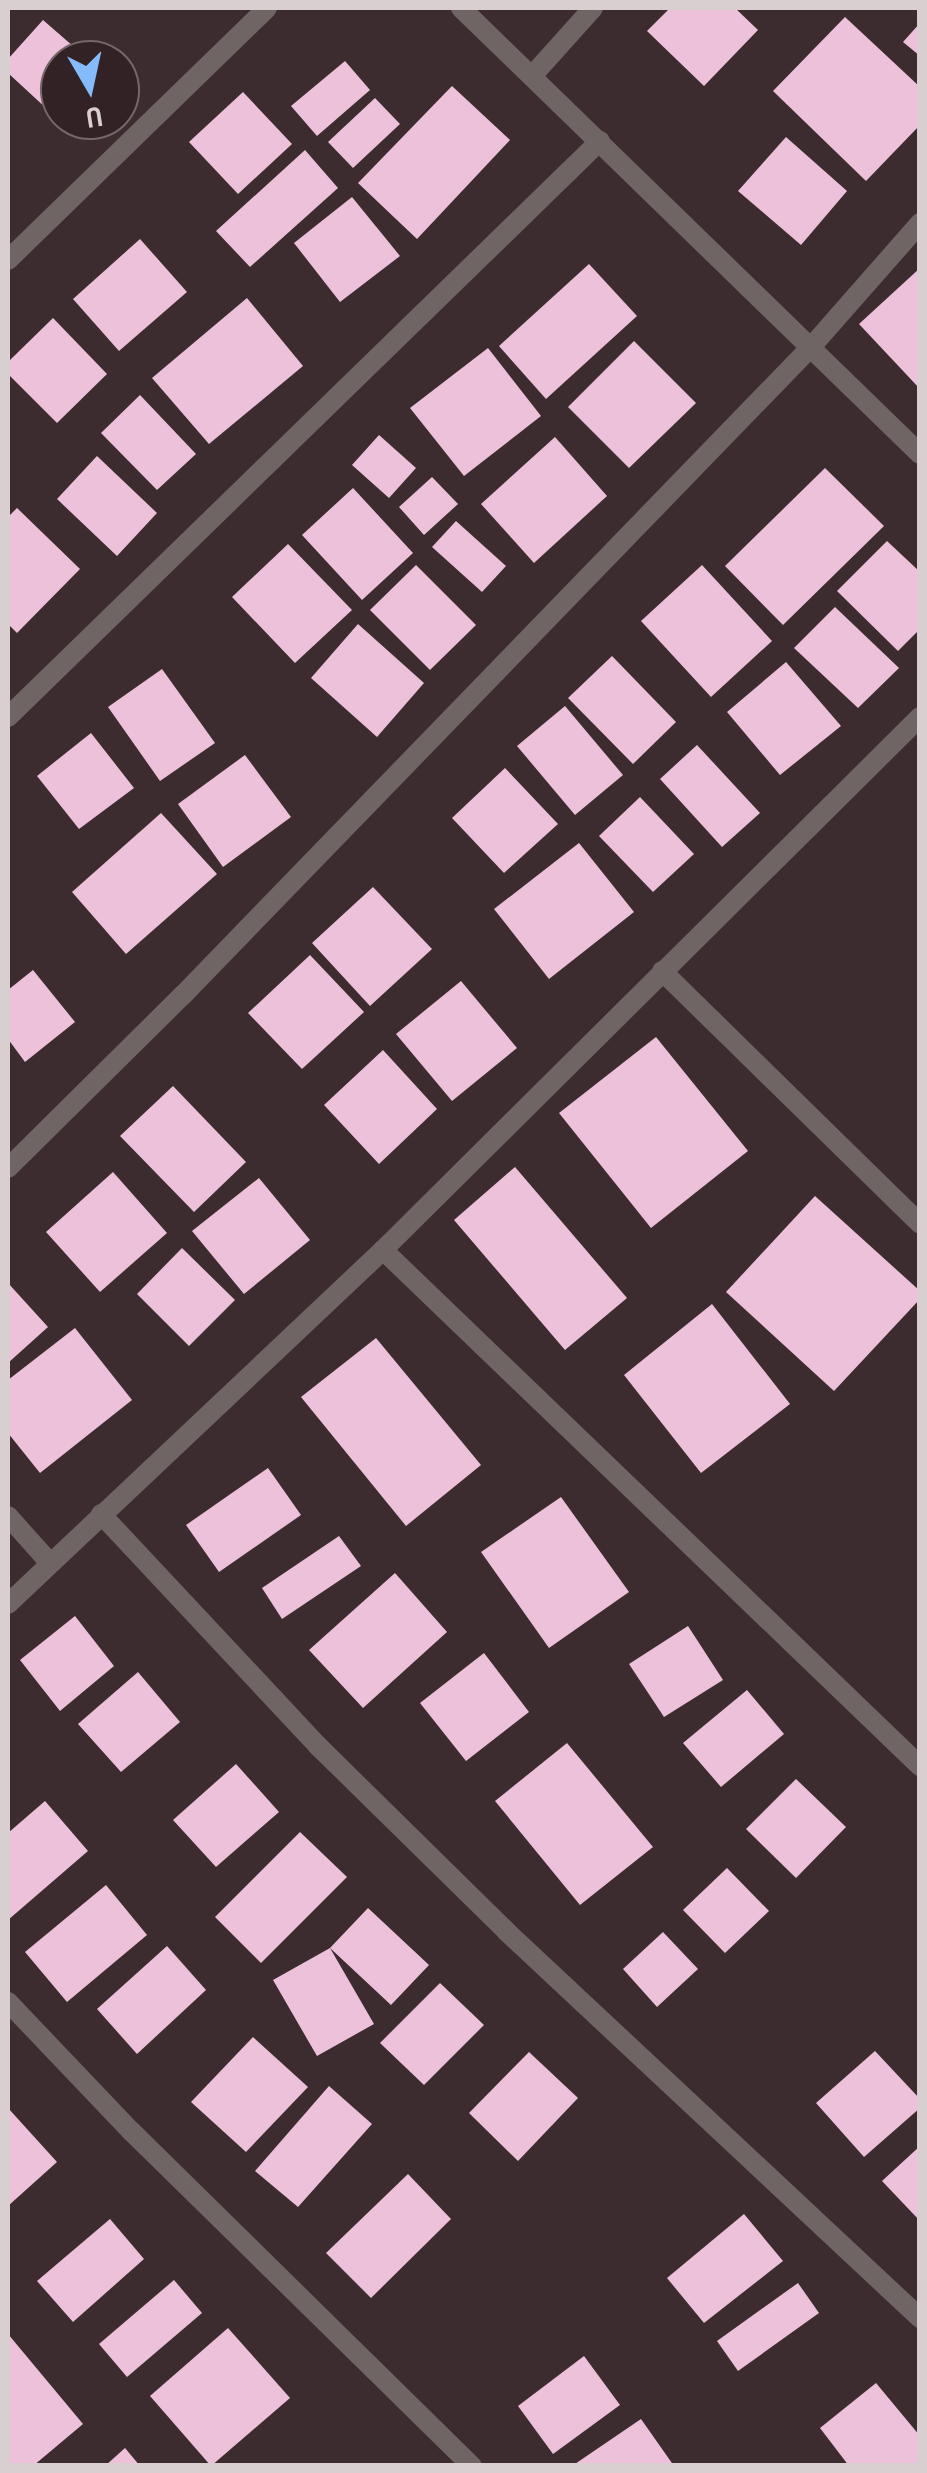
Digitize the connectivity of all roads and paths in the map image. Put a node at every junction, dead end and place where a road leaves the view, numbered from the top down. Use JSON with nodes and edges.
{"nodes":[{"id":1,"x":267,"y":8,"type":"edge"},
{"id":2,"x":461,"y":8,"type":"edge"},
{"id":3,"x":592,"y":8,"type":"edge"},
{"id":4,"x":532,"y":76,"type":"junction"},
{"id":5,"x":600,"y":141,"type":"junction"},
{"id":6,"x":920,"y":223,"type":"edge"},
{"id":7,"x":8,"y":260,"type":"edge"},
{"id":8,"x":812,"y":346,"type":"junction"},
{"id":9,"x":920,"y":454,"type":"edge"},
{"id":10,"x":920,"y":716,"type":"edge"},
{"id":11,"x":8,"y":718,"type":"edge"},
{"id":12,"x":662,"y":971,"type":"junction"},
{"id":13,"x":8,"y":1168,"type":"edge"},
{"id":14,"x":920,"y":1224,"type":"edge"},
{"id":15,"x":382,"y":1250,"type":"junction"},
{"id":16,"x":101,"y":1514,"type":"junction"},
{"id":17,"x":8,"y":1516,"type":"edge"},
{"id":18,"x":50,"y":1563,"type":"junction"},
{"id":19,"x":8,"y":1604,"type":"edge"},
{"id":20,"x":920,"y":1766,"type":"edge"},
{"id":21,"x":8,"y":2002,"type":"edge"},
{"id":22,"x":920,"y":2318,"type":"edge"},
{"id":23,"x":472,"y":2466,"type":"edge"}],
"edges":[{"from":1,"to":7,"type":"street"},
{"from":2,"to":4,"type":"street"},
{"from":3,"to":4,"type":"street"},
{"from":4,"to":5,"type":"street"},
{"from":5,"to":8,"type":"street"},
{"from":5,"to":11,"type":"street"},
{"from":6,"to":8,"type":"street"},
{"from":8,"to":9,"type":"street"},
{"from":8,"to":13,"type":"street"},
{"from":10,"to":12,"type":"street"},
{"from":12,"to":14,"type":"street"},
{"from":12,"to":15,"type":"street"},
{"from":15,"to":16,"type":"street"},
{"from":15,"to":20,"type":"street"},
{"from":16,"to":18,"type":"street"},
{"from":16,"to":22,"type":"street"},
{"from":17,"to":18,"type":"street"},
{"from":18,"to":19,"type":"street"},
{"from":21,"to":23,"type":"street"}]}
